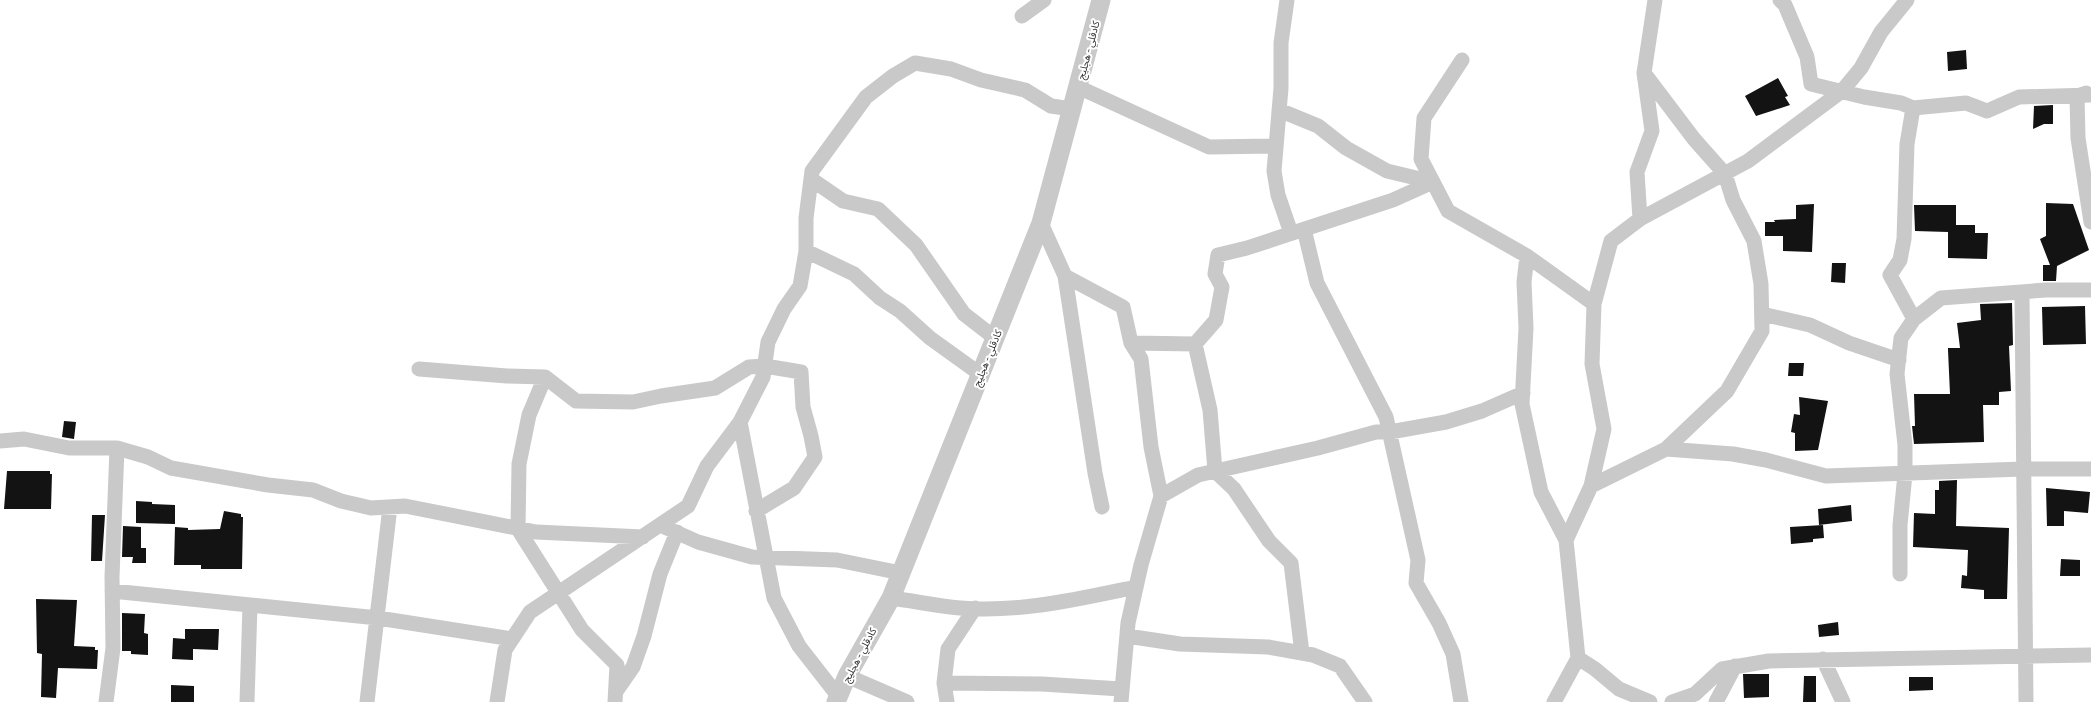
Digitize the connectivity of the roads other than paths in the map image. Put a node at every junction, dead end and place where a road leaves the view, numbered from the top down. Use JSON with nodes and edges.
{"nodes":[{"id":1,"x":1044,"y":0,"type":"edge"},
{"id":2,"x":1101,"y":0,"type":"edge"},
{"id":3,"x":1287,"y":0,"type":"edge"},
{"id":4,"x":1655,"y":0,"type":"edge"},
{"id":5,"x":1780,"y":0,"type":"edge"},
{"id":6,"x":1907,"y":0,"type":"edge"},
{"id":7,"x":1022,"y":16,"type":"dead end"},
{"id":8,"x":1462,"y":60,"type":"dead end"},
{"id":9,"x":1644,"y":73,"type":"junction"},
{"id":10,"x":1078,"y":87,"type":"junction"},
{"id":11,"x":1842,"y":91,"type":"junction"},
{"id":12,"x":2086,"y":94,"type":"edge"},
{"id":13,"x":1913,"y":108,"type":"junction"},
{"id":14,"x":1072,"y":109,"type":"junction"},
{"id":15,"x":1279,"y":110,"type":"junction"},
{"id":16,"x":1275,"y":146,"type":"junction"},
{"id":17,"x":1725,"y":174,"type":"junction"},
{"id":18,"x":811,"y":179,"type":"junction"},
{"id":19,"x":1433,"y":182,"type":"junction"},
{"id":20,"x":1640,"y":219,"type":"junction"},
{"id":21,"x":2091,"y":222,"type":"edge"},
{"id":22,"x":1041,"y":223,"type":"junction"},
{"id":23,"x":1298,"y":231,"type":"junction"},
{"id":24,"x":806,"y":251,"type":"junction"},
{"id":25,"x":1527,"y":256,"type":"junction"},
{"id":26,"x":1065,"y":276,"type":"junction"},
{"id":27,"x":2091,"y":290,"type":"edge"},
{"id":28,"x":2022,"y":293,"type":"junction"},
{"id":29,"x":1594,"y":304,"type":"junction"},
{"id":30,"x":1762,"y":314,"type":"junction"},
{"id":31,"x":1914,"y":319,"type":"junction"},
{"id":32,"x":995,"y":338,"type":"junction"},
{"id":33,"x":1130,"y":343,"type":"junction"},
{"id":34,"x":1195,"y":344,"type":"junction"},
{"id":35,"x":1899,"y":360,"type":"junction"},
{"id":36,"x":765,"y":366,"type":"junction"},
{"id":37,"x":419,"y":368,"type":"dead end"},
{"id":38,"x":980,"y":374,"type":"junction"},
{"id":39,"x":545,"y":376,"type":"junction"},
{"id":40,"x":1523,"y":393,"type":"junction"},
{"id":41,"x":740,"y":422,"type":"junction"},
{"id":42,"x":1390,"y":432,"type":"junction"},
{"id":43,"x":0,"y":441,"type":"edge"},
{"id":44,"x":117,"y":448,"type":"junction"},
{"id":45,"x":1666,"y":449,"type":"junction"},
{"id":46,"x":2023,"y":469,"type":"junction"},
{"id":47,"x":2091,"y":469,"type":"edge"},
{"id":48,"x":1216,"y":472,"type":"junction"},
{"id":49,"x":1905,"y":474,"type":"junction"},
{"id":50,"x":1591,"y":486,"type":"junction"},
{"id":51,"x":1161,"y":496,"type":"junction"},
{"id":52,"x":390,"y":507,"type":"junction"},
{"id":53,"x":1102,"y":507,"type":"dead end"},
{"id":54,"x":756,"y":511,"type":"junction"},
{"id":55,"x":660,"y":525,"type":"junction"},
{"id":56,"x":518,"y":529,"type":"junction"},
{"id":57,"x":677,"y":532,"type":"junction"},
{"id":58,"x":642,"y":537,"type":"junction"},
{"id":59,"x":1566,"y":540,"type":"junction"},
{"id":60,"x":766,"y":558,"type":"junction"},
{"id":61,"x":901,"y":573,"type":"junction"},
{"id":62,"x":1900,"y":574,"type":"dead end"},
{"id":63,"x":1136,"y":588,"type":"junction"},
{"id":64,"x":112,"y":591,"type":"junction"},
{"id":65,"x":559,"y":592,"type":"junction"},
{"id":66,"x":891,"y":598,"type":"junction"},
{"id":67,"x":250,"y":605,"type":"junction"},
{"id":68,"x":975,"y":608,"type":"junction"},
{"id":69,"x":378,"y":618,"type":"junction"},
{"id":70,"x":1127,"y":636,"type":"junction"},
{"id":71,"x":512,"y":639,"type":"junction"},
{"id":72,"x":1302,"y":653,"type":"junction"},
{"id":73,"x":2025,"y":655,"type":"junction"},
{"id":74,"x":2091,"y":655,"type":"edge"},
{"id":75,"x":1578,"y":658,"type":"junction"},
{"id":76,"x":1823,"y":659,"type":"junction"},
{"id":77,"x":1735,"y":666,"type":"junction"},
{"id":78,"x":847,"y":676,"type":"junction"},
{"id":79,"x":944,"y":683,"type":"junction"},
{"id":80,"x":616,"y":696,"type":"edge"},
{"id":81,"x":1121,"y":696,"type":"edge"},
{"id":82,"x":837,"y":699,"type":"edge"},
{"id":83,"x":106,"y":702,"type":"edge"},
{"id":84,"x":247,"y":702,"type":"edge"},
{"id":85,"x":367,"y":702,"type":"edge"},
{"id":86,"x":497,"y":702,"type":"edge"},
{"id":87,"x":908,"y":702,"type":"edge"},
{"id":88,"x":947,"y":702,"type":"edge"},
{"id":89,"x":1366,"y":702,"type":"edge"},
{"id":90,"x":1461,"y":702,"type":"edge"},
{"id":91,"x":1554,"y":702,"type":"edge"},
{"id":92,"x":1650,"y":702,"type":"edge"},
{"id":93,"x":1672,"y":702,"type":"edge"},
{"id":94,"x":1716,"y":702,"type":"edge"},
{"id":95,"x":1843,"y":702,"type":"edge"},
{"id":96,"x":2026,"y":702,"type":"edge"}],
"edges":[{"from":1,"to":7,"type":"street"},
{"from":2,"to":10,"type":"street","name":"كادقلي - هجليج"},
{"from":3,"to":15,"type":"street"},
{"from":4,"to":9,"type":"street"},
{"from":5,"to":11,"type":"street"},
{"from":6,"to":11,"type":"street"},
{"from":8,"to":19,"type":"street"},
{"from":9,"to":17,"type":"street"},
{"from":9,"to":20,"type":"street"},
{"from":10,"to":14,"type":"street","name":"كادقلي - هجليج"},
{"from":10,"to":16,"type":"street"},
{"from":11,"to":13,"type":"street"},
{"from":11,"to":17,"type":"street"},
{"from":12,"to":13,"type":"street"},
{"from":12,"to":21,"type":"street"},
{"from":13,"to":31,"type":"street"},
{"from":14,"to":18,"type":"street"},
{"from":14,"to":22,"type":"street","name":"كادقلي - هجليج"},
{"from":15,"to":16,"type":"street"},
{"from":15,"to":19,"type":"street"},
{"from":16,"to":23,"type":"street"},
{"from":17,"to":20,"type":"street"},
{"from":17,"to":30,"type":"street"},
{"from":18,"to":24,"type":"street"},
{"from":18,"to":32,"type":"street"},
{"from":19,"to":23,"type":"street"},
{"from":19,"to":25,"type":"street"},
{"from":20,"to":29,"type":"street"},
{"from":22,"to":26,"type":"street"},
{"from":22,"to":32,"type":"street","name":"كادقلي - هجليج"},
{"from":23,"to":34,"type":"street"},
{"from":23,"to":42,"type":"street"},
{"from":24,"to":36,"type":"street"},
{"from":24,"to":38,"type":"street"},
{"from":25,"to":29,"type":"street"},
{"from":25,"to":40,"type":"street"},
{"from":26,"to":33,"type":"street"},
{"from":26,"to":53,"type":"street"},
{"from":27,"to":28,"type":"street"},
{"from":28,"to":31,"type":"street"},
{"from":28,"to":46,"type":"street"},
{"from":29,"to":50,"type":"street"},
{"from":30,"to":35,"type":"street"},
{"from":30,"to":45,"type":"street"},
{"from":31,"to":35,"type":"street"},
{"from":32,"to":38,"type":"street","name":"كادقلي - هجليج"},
{"from":33,"to":34,"type":"street"},
{"from":33,"to":51,"type":"street"},
{"from":34,"to":48,"type":"street"},
{"from":35,"to":49,"type":"street"},
{"from":36,"to":39,"type":"street"},
{"from":36,"to":41,"type":"street"},
{"from":36,"to":54,"type":"street"},
{"from":37,"to":39,"type":"street"},
{"from":38,"to":61,"type":"street","name":"كادقلي - هجليج"},
{"from":39,"to":56,"type":"street"},
{"from":40,"to":42,"type":"street"},
{"from":40,"to":59,"type":"street"},
{"from":41,"to":54,"type":"street"},
{"from":41,"to":55,"type":"street"},
{"from":42,"to":48,"type":"street"},
{"from":42,"to":90,"type":"street"},
{"from":43,"to":44,"type":"street"},
{"from":44,"to":52,"type":"street"},
{"from":44,"to":64,"type":"street"},
{"from":45,"to":49,"type":"street"},
{"from":45,"to":50,"type":"street"},
{"from":46,"to":47,"type":"street"},
{"from":46,"to":49,"type":"street"},
{"from":46,"to":73,"type":"street"},
{"from":48,"to":51,"type":"street"},
{"from":48,"to":72,"type":"street"},
{"from":49,"to":62,"type":"street"},
{"from":50,"to":59,"type":"street"},
{"from":51,"to":63,"type":"street"},
{"from":52,"to":56,"type":"street"},
{"from":52,"to":69,"type":"street"},
{"from":54,"to":60,"type":"street"},
{"from":55,"to":57,"type":"street"},
{"from":55,"to":58,"type":"street"},
{"from":56,"to":58,"type":"street"},
{"from":56,"to":65,"type":"street"},
{"from":57,"to":60,"type":"street"},
{"from":57,"to":80,"type":"street"},
{"from":58,"to":65,"type":"street"},
{"from":59,"to":75,"type":"street"},
{"from":60,"to":61,"type":"street"},
{"from":60,"to":82,"type":"street"},
{"from":61,"to":66,"type":"street","name":"كادقلي - هجليج"},
{"from":63,"to":68,"type":"street"},
{"from":63,"to":70,"type":"street"},
{"from":64,"to":67,"type":"street"},
{"from":64,"to":83,"type":"street"},
{"from":65,"to":71,"type":"street"},
{"from":65,"to":80,"type":"street"},
{"from":66,"to":68,"type":"street"},
{"from":66,"to":78,"type":"street","name":"كادقلي - هجليج"},
{"from":67,"to":69,"type":"street"},
{"from":67,"to":84,"type":"street"},
{"from":68,"to":79,"type":"street"},
{"from":69,"to":71,"type":"street"},
{"from":69,"to":85,"type":"street"},
{"from":70,"to":72,"type":"street"},
{"from":70,"to":81,"type":"street"},
{"from":71,"to":86,"type":"street"},
{"from":72,"to":89,"type":"street"},
{"from":73,"to":74,"type":"street"},
{"from":73,"to":76,"type":"street"},
{"from":73,"to":96,"type":"street"},
{"from":75,"to":91,"type":"street"},
{"from":75,"to":92,"type":"street"},
{"from":76,"to":77,"type":"street"},
{"from":76,"to":95,"type":"street"},
{"from":77,"to":93,"type":"street"},
{"from":77,"to":94,"type":"street"},
{"from":78,"to":82,"type":"street","name":"كادقلي - هجليج"},
{"from":78,"to":87,"type":"street"},
{"from":79,"to":81,"type":"street"},
{"from":79,"to":88,"type":"street"}]}
